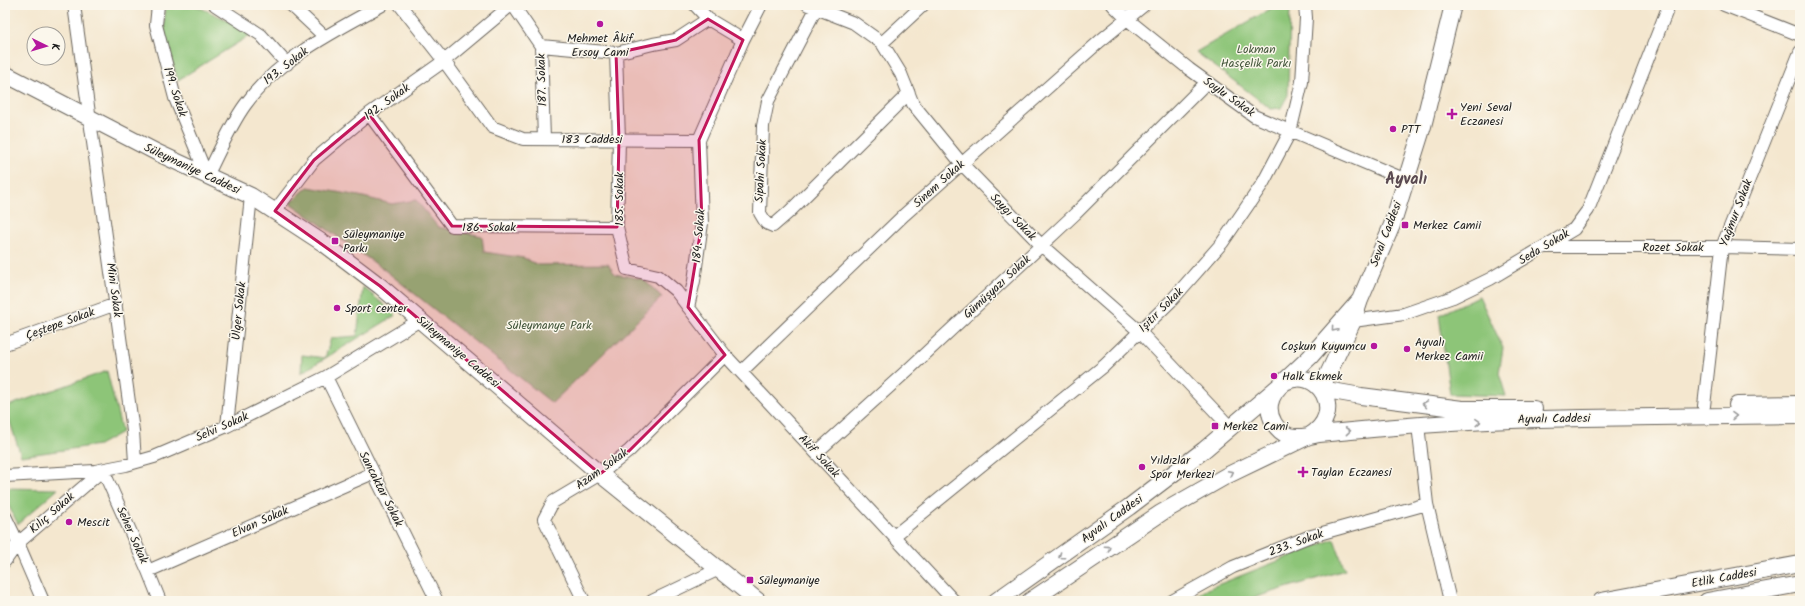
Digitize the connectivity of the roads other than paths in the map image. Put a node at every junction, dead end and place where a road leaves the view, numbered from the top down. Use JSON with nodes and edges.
{"nodes":[{"id":1,"x":74,"y":5,"type":"edge"},
{"id":2,"x":158,"y":5,"type":"edge"},
{"id":3,"x":215,"y":5,"type":"edge"},
{"id":4,"x":291,"y":5,"type":"edge"},
{"id":5,"x":382,"y":5,"type":"edge"},
{"id":6,"x":400,"y":5,"type":"edge"},
{"id":7,"x":512,"y":5,"type":"edge"},
{"id":8,"x":695,"y":5,"type":"edge"},
{"id":9,"x":761,"y":5,"type":"edge"},
{"id":10,"x":923,"y":5,"type":"edge"},
{"id":11,"x":1113,"y":5,"type":"edge"},
{"id":12,"x":1144,"y":5,"type":"edge"},
{"id":13,"x":1305,"y":5,"type":"edge"},
{"id":14,"x":1453,"y":5,"type":"edge"},
{"id":15,"x":1669,"y":5,"type":"edge"},
{"id":16,"x":1724,"y":5,"type":"edge"},
{"id":17,"x":814,"y":6,"type":"edge"},
{"id":18,"x":708,"y":19,"type":"junction"},
{"id":19,"x":1127,"y":19,"type":"junction"},
{"id":20,"x":1800,"y":35,"type":"edge"},
{"id":21,"x":326,"y":37,"type":"junction"},
{"id":22,"x":743,"y":40,"type":"junction"},
{"id":23,"x":882,"y":44,"type":"junction"},
{"id":24,"x":541,"y":46,"type":"junction"},
{"id":25,"x":1800,"y":52,"type":"edge"},
{"id":26,"x":616,"y":53,"type":"junction"},
{"id":27,"x":444,"y":61,"type":"junction"},
{"id":28,"x":287,"y":64,"type":"junction"},
{"id":29,"x":5,"y":74,"type":"edge"},
{"id":30,"x":1207,"y":82,"type":"junction"},
{"id":31,"x":909,"y":93,"type":"junction"},
{"id":32,"x":369,"y":114,"type":"junction"},
{"id":33,"x":89,"y":118,"type":"junction"},
{"id":34,"x":1290,"y":132,"type":"junction"},
{"id":35,"x":544,"y":139,"type":"junction"},
{"id":36,"x":619,"y":139,"type":"junction"},
{"id":37,"x":699,"y":140,"type":"junction"},
{"id":38,"x":962,"y":164,"type":"junction"},
{"id":39,"x":207,"y":176,"type":"junction"},
{"id":40,"x":1406,"y":180,"type":"junction"},
{"id":41,"x":251,"y":196,"type":"junction"},
{"id":42,"x":275,"y":211,"type":"junction"},
{"id":43,"x":617,"y":227,"type":"junction"},
{"id":44,"x":1041,"y":245,"type":"junction"},
{"id":45,"x":1545,"y":247,"type":"junction"},
{"id":46,"x":1722,"y":247,"type":"junction"},
{"id":47,"x":1800,"y":249,"type":"edge"},
{"id":48,"x":1360,"y":300,"type":"junction"},
{"id":49,"x":116,"y":304,"type":"junction"},
{"id":50,"x":688,"y":307,"type":"junction"},
{"id":51,"x":420,"y":320,"type":"junction"},
{"id":52,"x":1353,"y":321,"type":"junction"},
{"id":53,"x":1140,"y":332,"type":"junction"},
{"id":54,"x":5,"y":344,"type":"edge"},
{"id":55,"x":725,"y":355,"type":"junction"},
{"id":56,"x":741,"y":372,"type":"junction"},
{"id":57,"x":326,"y":378,"type":"junction"},
{"id":58,"x":1279,"y":386,"type":"junction"},
{"id":59,"x":1321,"y":389,"type":"junction"},
{"id":60,"x":1800,"y":404,"type":"edge"},
{"id":61,"x":1704,"y":406,"type":"junction"},
{"id":62,"x":1800,"y":415,"type":"edge"},
{"id":63,"x":1418,"y":425,"type":"junction"},
{"id":64,"x":227,"y":426,"type":"junction"},
{"id":65,"x":1230,"y":428,"type":"junction"},
{"id":66,"x":1310,"y":436,"type":"junction"},
{"id":67,"x":816,"y":452,"type":"junction"},
{"id":68,"x":135,"y":462,"type":"junction"},
{"id":69,"x":103,"y":470,"type":"junction"},
{"id":70,"x":373,"y":473,"type":"junction"},
{"id":71,"x":600,"y":474,"type":"junction"},
{"id":72,"x":5,"y":476,"type":"edge"},
{"id":73,"x":1427,"y":504,"type":"junction"},
{"id":74,"x":5,"y":516,"type":"edge"},
{"id":75,"x":894,"y":536,"type":"junction"},
{"id":76,"x":18,"y":543,"type":"junction"},
{"id":77,"x":5,"y":561,"type":"edge"},
{"id":78,"x":1800,"y":564,"type":"edge"},
{"id":79,"x":718,"y":569,"type":"junction"},
{"id":80,"x":148,"y":571,"type":"junction"},
{"id":81,"x":1800,"y":584,"type":"edge"},
{"id":82,"x":43,"y":601,"type":"edge"},
{"id":83,"x":160,"y":601,"type":"edge"},
{"id":84,"x":437,"y":601,"type":"edge"},
{"id":85,"x":584,"y":601,"type":"edge"},
{"id":86,"x":652,"y":601,"type":"edge"},
{"id":87,"x":758,"y":601,"type":"edge"},
{"id":88,"x":954,"y":601,"type":"edge"},
{"id":89,"x":996,"y":601,"type":"edge"},
{"id":90,"x":1030,"y":601,"type":"edge"},
{"id":91,"x":1172,"y":601,"type":"edge"},
{"id":92,"x":1450,"y":601,"type":"edge"},
{"id":93,"x":1601,"y":601,"type":"edge"},
{"id":94,"x":1707,"y":601,"type":"edge"}],
"edges":[{"from":1,"to":33,"type":"street","name":"Mini Sokak"},
{"from":2,"to":39,"type":"street","name":"199. Sokak"},
{"from":3,"to":28,"type":"street"},
{"from":4,"to":21,"type":"street"},
{"from":5,"to":21,"type":"street","name":"193. Sokak"},
{"from":6,"to":27,"type":"street","name":"183 Caddesi"},
{"from":7,"to":24,"type":"street","name":"187. Sokak"},
{"from":7,"to":27,"type":"street","name":"192. Sokak"},
{"from":8,"to":18,"type":"street"},
{"from":9,"to":22,"type":"street"},
{"from":10,"to":23,"type":"street"},
{"from":11,"to":19,"type":"street","name":"Soylu Sokak"},
{"from":12,"to":19,"type":"street","name":"Sinem Sokak"},
{"from":13,"to":34,"type":"street","name":"Işıtır Sokak"},
{"from":14,"to":40,"type":"main road","name":"Seval Caddesi"},
{"from":15,"to":45,"type":"street","name":"Seda Sokak"},
{"from":16,"to":20,"type":"street"},
{"from":17,"to":23,"type":"street","name":"Saygı Sokak"},
{"from":17,"to":31,"type":"street","name":"Sipahi Sokak"},
{"from":18,"to":22,"type":"street"},
{"from":18,"to":26,"type":"street"},
{"from":19,"to":30,"type":"street","name":"Soylu Sokak"},
{"from":19,"to":38,"type":"street","name":"Sinem Sokak"},
{"from":21,"to":28,"type":"street","name":"193. Sokak"},
{"from":22,"to":37,"type":"street"},
{"from":23,"to":31,"type":"street","name":"Saygı Sokak"},
{"from":24,"to":26,"type":"street"},
{"from":24,"to":35,"type":"street","name":"187. Sokak"},
{"from":25,"to":46,"type":"street","name":"Yağmur Sokak"},
{"from":26,"to":36,"type":"street","name":"185. Sokak"},
{"from":27,"to":32,"type":"street","name":"192. Sokak"},
{"from":27,"to":35,"type":"street","name":"183 Caddesi"},
{"from":28,"to":39,"type":"street","name":"193. Sokak"},
{"from":29,"to":33,"type":"main road","name":"Süleymaniye Caddesi"},
{"from":30,"to":34,"type":"street","name":"Soylu Sokak"},
{"from":30,"to":44,"type":"street","name":"Gümüşyazı Sokak"},
{"from":31,"to":38,"type":"street","name":"Saygı Sokak"},
{"from":32,"to":42,"type":"street","name":"192. Sokak"},
{"from":32,"to":43,"type":"street","name":"186. Sokak"},
{"from":33,"to":39,"type":"main road","name":"Süleymaniye Caddesi"},
{"from":33,"to":49,"type":"street","name":"Mini Sokak"},
{"from":34,"to":40,"type":"street","name":"Soylu Sokak"},
{"from":34,"to":53,"type":"street","name":"Işıtır Sokak"},
{"from":35,"to":36,"type":"street","name":"183 Caddesi"},
{"from":36,"to":37,"type":"street","name":"183 Caddesi"},
{"from":36,"to":43,"type":"street","name":"185. Sokak"},
{"from":37,"to":50,"type":"street","name":"184. Sokak"},
{"from":38,"to":44,"type":"street","name":"Saygı Sokak"},
{"from":38,"to":56,"type":"street","name":"Sinem Sokak"},
{"from":39,"to":41,"type":"main road","name":"Süleymaniye Caddesi"},
{"from":40,"to":48,"type":"main road","name":"Seval Caddesi"},
{"from":41,"to":42,"type":"main road","name":"Süleymaniye Caddesi"},
{"from":41,"to":64,"type":"street","name":"Ülger Sokak"},
{"from":42,"to":51,"type":"main road","name":"Süleymaniye Caddesi"},
{"from":43,"to":50,"type":"street","name":"185. Sokak"},
{"from":44,"to":53,"type":"street","name":"Saygı Sokak"},
{"from":44,"to":67,"type":"street","name":"Gümüşyazı Sokak"},
{"from":45,"to":46,"type":"street","name":"Rozet Sokak"},
{"from":45,"to":52,"type":"street","name":"Seda Sokak"},
{"from":46,"to":47,"type":"street","name":"Rozet Sokak"},
{"from":46,"to":61,"type":"street","name":"Yağmur Sokak"},
{"from":48,"to":52,"type":"main road","name":"Seval Caddesi"},
{"from":48,"to":58,"type":"main road","name":"Seval Caddesi","one_way":true},
{"from":49,"to":54,"type":"street","name":"Çeştepe Sokak"},
{"from":49,"to":68,"type":"street","name":"Mini Sokak"},
{"from":50,"to":55,"type":"street","name":"Akif Sokak"},
{"from":51,"to":57,"type":"street","name":"Selvi Sokak"},
{"from":51,"to":71,"type":"main road","name":"Süleymaniye Caddesi"},
{"from":52,"to":59,"type":"main road","name":"Seval Caddesi"},
{"from":53,"to":65,"type":"street","name":"Saygı Sokak"},
{"from":53,"to":75,"type":"street","name":"Işıtır Sokak"},
{"from":55,"to":56,"type":"street","name":"Akif Sokak"},
{"from":55,"to":71,"type":"street","name":"Azam Sokak"},
{"from":56,"to":67,"type":"street","name":"Akif Sokak"},
{"from":57,"to":64,"type":"street","name":"Selvi Sokak"},
{"from":57,"to":70,"type":"street","name":"Sancaktar Sokak"},
{"from":58,"to":59,"type":"main road","name":"Ayvalı Caddesi"},
{"from":58,"to":65,"type":"main road","name":"Ayvalı Caddesi"},
{"from":58,"to":66,"type":"main road","name":"Ayvalı Caddesi"},
{"from":61,"to":59,"type":"main road","name":"Ayvalı Caddesi","one_way":true},
{"from":59,"to":66,"type":"main road","name":"Ayvalı Caddesi"},
{"from":60,"to":61,"type":"main road","name":"Ayvalı Caddesi"},
{"from":63,"to":62,"type":"main road","name":"Ayvalı Caddesi","one_way":true},
{"from":66,"to":63,"type":"main road","name":"Ayvalı Caddesi","one_way":true},
{"from":63,"to":73,"type":"street"},
{"from":64,"to":68,"type":"street","name":"Selvi Sokak"},
{"from":65,"to":89,"type":"main road","name":"Ayvalı Caddesi","one_way":true},
{"from":90,"to":66,"type":"main road","name":"Ayvalı Caddesi","one_way":true},
{"from":67,"to":75,"type":"street","name":"Akif Sokak"},
{"from":68,"to":69,"type":"street","name":"Selvi Sokak"},
{"from":69,"to":72,"type":"street","name":"Selvi Sokak"},
{"from":69,"to":76,"type":"street","name":"Kılıç Sokak"},
{"from":69,"to":80,"type":"street","name":"Seher Sokak"},
{"from":70,"to":80,"type":"street","name":"Elvan Sokak"},
{"from":70,"to":84,"type":"street","name":"Sancaktar Sokak"},
{"from":71,"to":79,"type":"main road","name":"Süleymaniye Caddesi"},
{"from":71,"to":85,"type":"street","name":"Azam Sokak"},
{"from":73,"to":91,"type":"street","name":"233. Sokak"},
{"from":73,"to":92,"type":"street"},
{"from":74,"to":76,"type":"street"},
{"from":75,"to":88,"type":"street","name":"Akif Sokak"},
{"from":76,"to":77,"type":"street","name":"Kılıç Sokak"},
{"from":76,"to":82,"type":"street"},
{"from":78,"to":93,"type":"main road","name":"Etlik Caddesi"},
{"from":79,"to":86,"type":"street"},
{"from":79,"to":87,"type":"main road","name":"Süleymaniye Caddesi"},
{"from":80,"to":83,"type":"street","name":"Seher Sokak"},
{"from":81,"to":94,"type":"main road","name":"Etlik Caddesi"}]}
